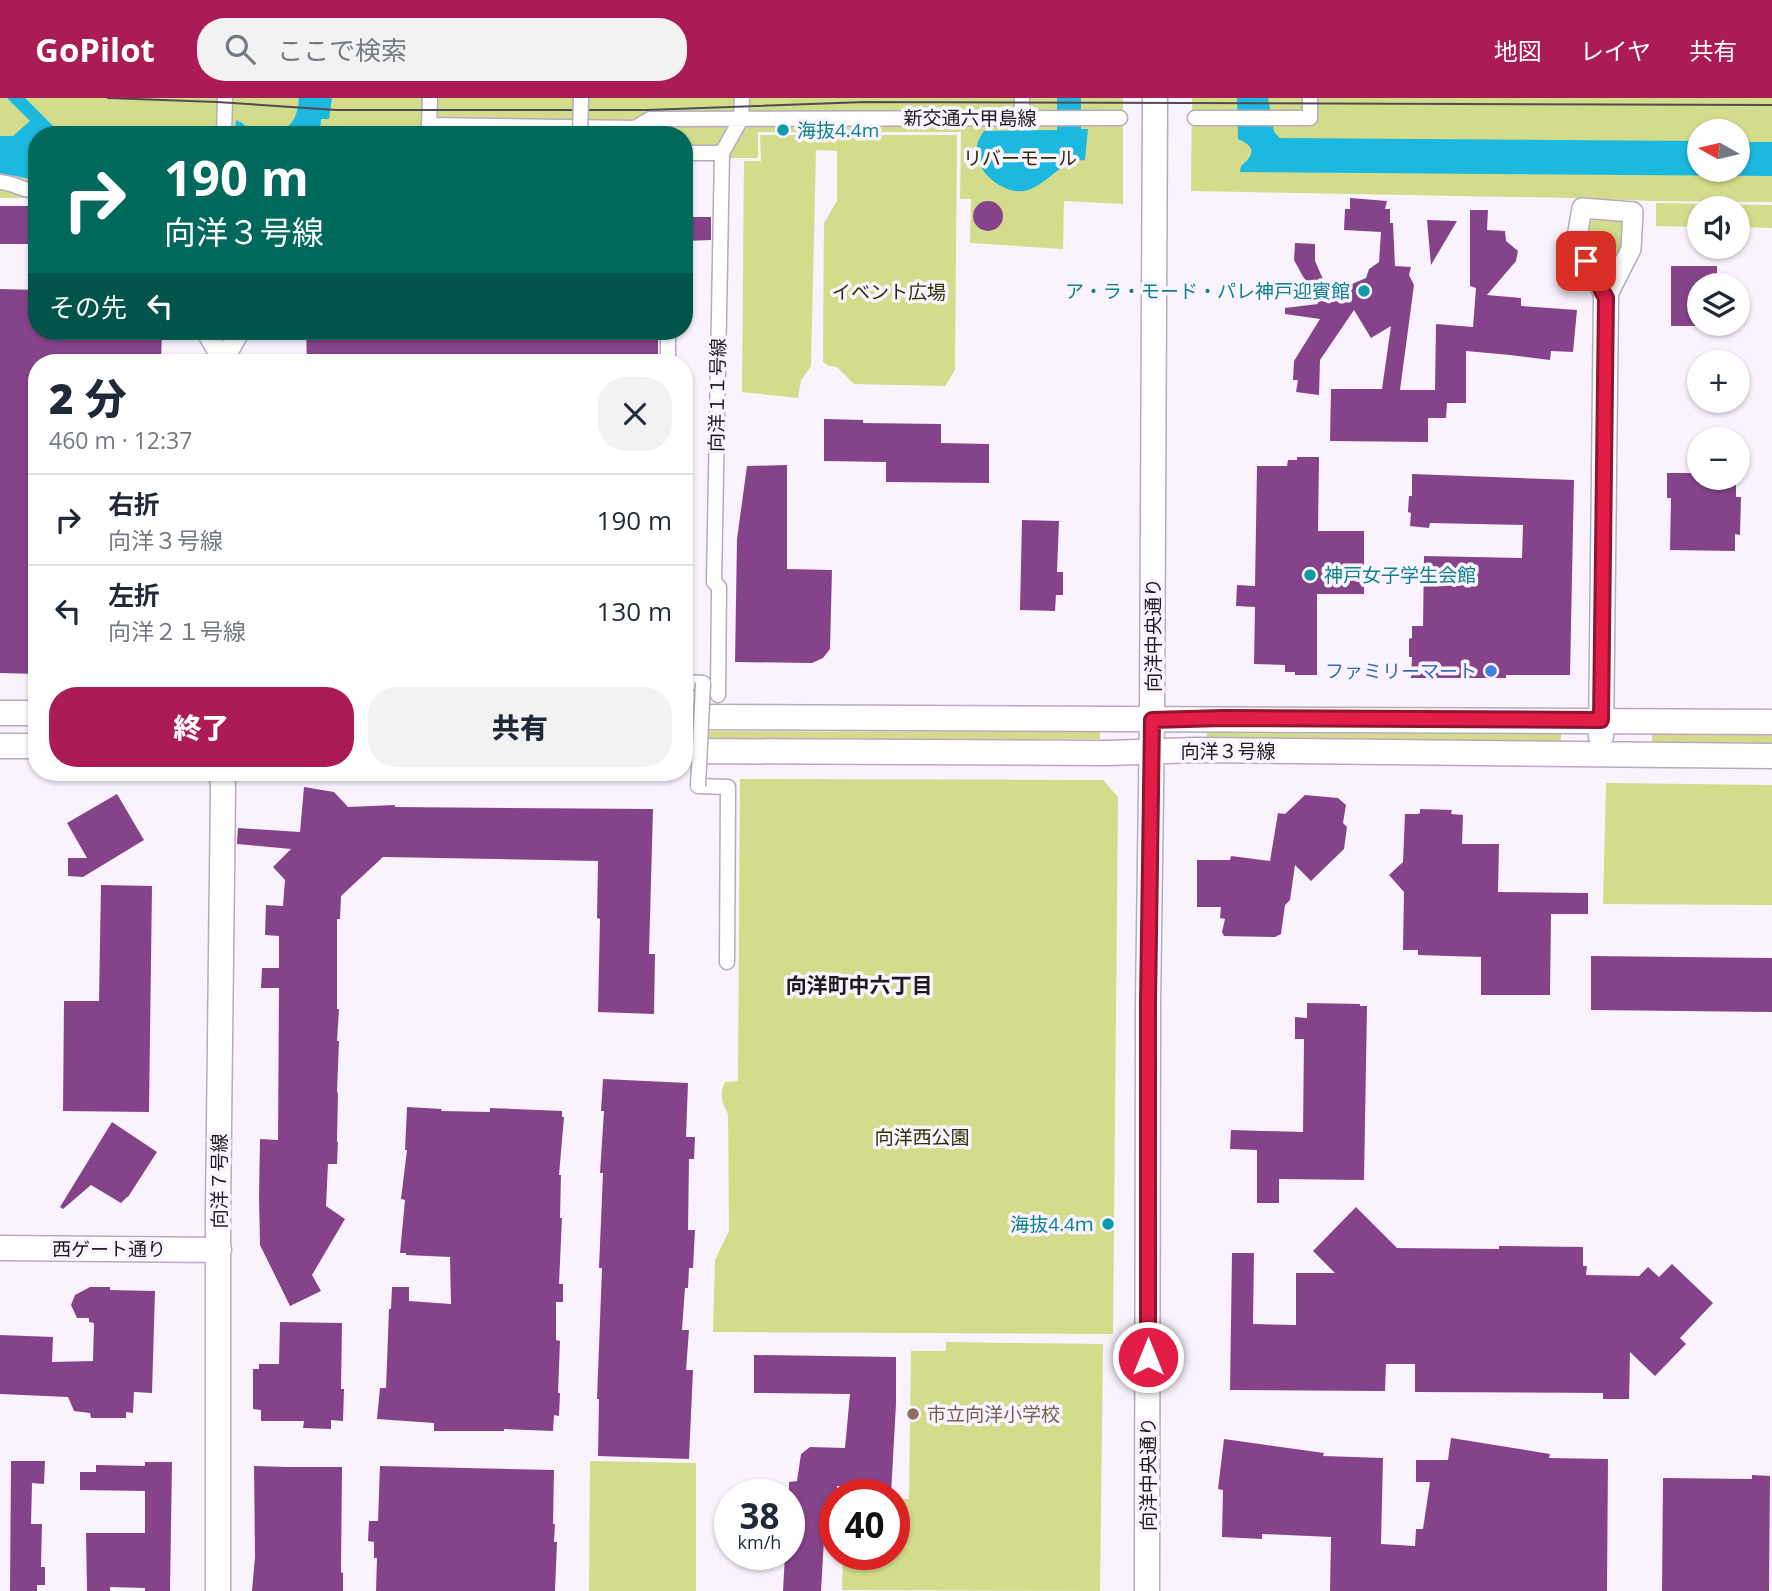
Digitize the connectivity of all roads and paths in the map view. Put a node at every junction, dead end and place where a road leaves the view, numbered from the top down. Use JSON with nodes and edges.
{"nodes":[{"id":1,"x":225,"y":98,"type":"edge"},
{"id":2,"x":430,"y":98,"type":"edge"},
{"id":3,"x":581,"y":98,"type":"edge"},
{"id":4,"x":742,"y":98,"type":"edge"},
{"id":5,"x":1022,"y":98,"type":"edge"},
{"id":6,"x":1156,"y":98,"type":"edge"},
{"id":7,"x":1310,"y":98,"type":"edge"},
{"id":8,"x":1022,"y":117,"type":"junction"},
{"id":9,"x":1120,"y":118,"type":"dead end"},
{"id":10,"x":1195,"y":118,"type":"dead end"},
{"id":11,"x":741,"y":119,"type":"junction"},
{"id":12,"x":224,"y":126,"type":"edge"},
{"id":13,"x":440,"y":126,"type":"edge"},
{"id":14,"x":580,"y":126,"type":"edge"},
{"id":15,"x":638,"y":126,"type":"edge"},
{"id":16,"x":693,"y":153,"type":"edge"},
{"id":17,"x":722,"y":153,"type":"junction"},
{"id":18,"x":0,"y":182,"type":"edge"},
{"id":19,"x":28,"y":191,"type":"edge"},
{"id":20,"x":1606,"y":298,"type":"junction"},
{"id":21,"x":693,"y":682,"type":"edge"},
{"id":22,"x":718,"y":695,"type":"dead end"},
{"id":23,"x":0,"y":713,"type":"edge"},
{"id":24,"x":28,"y":713,"type":"edge"},
{"id":25,"x":693,"y":717,"type":"edge"},
{"id":26,"x":1152,"y":720,"type":"junction"},
{"id":27,"x":1601,"y":720,"type":"junction"},
{"id":28,"x":1772,"y":722,"type":"edge"},
{"id":29,"x":0,"y":746,"type":"edge"},
{"id":30,"x":28,"y":746,"type":"edge"},
{"id":31,"x":693,"y":751,"type":"edge"},
{"id":32,"x":1152,"y":752,"type":"junction"},
{"id":33,"x":1601,"y":755,"type":"junction"},
{"id":34,"x":1772,"y":756,"type":"edge"},
{"id":35,"x":223,"y":781,"type":"edge"},
{"id":36,"x":727,"y":962,"type":"dead end"},
{"id":37,"x":0,"y":1248,"type":"edge"},
{"id":38,"x":219,"y":1250,"type":"junction"},
{"id":39,"x":218,"y":1591,"type":"edge"},
{"id":40,"x":1147,"y":1591,"type":"edge"}],
"edges":[{"from":1,"to":12,"type":"street"},
{"from":2,"to":13,"type":"street","name":"新交通六甲島線"},
{"from":3,"to":14,"type":"street","bridge":true},
{"from":4,"to":11,"type":"street","name":"向洋１１号線"},
{"from":5,"to":8,"type":"street"},
{"from":6,"to":26,"type":"street","name":"向洋中央通り"},
{"from":7,"to":10,"type":"street"},
{"from":8,"to":9,"type":"street","name":"新交通六甲島線"},
{"from":8,"to":11,"type":"street","name":"新交通六甲島線"},
{"from":11,"to":15,"type":"street","name":"新交通六甲島線"},
{"from":11,"to":17,"type":"street","name":"向洋１１号線"},
{"from":16,"to":17,"type":"street"},
{"from":17,"to":22,"type":"street","name":"向洋１１号線"},
{"from":18,"to":19,"type":"street"},
{"from":20,"to":20,"type":"street"},
{"from":20,"to":27,"type":"street"},
{"from":21,"to":36,"type":"street","bridge":true},
{"from":23,"to":24,"type":"street"},
{"from":25,"to":26,"type":"street","name":"向洋３号線"},
{"from":26,"to":27,"type":"street","name":"向洋３号線"},
{"from":26,"to":32,"type":"street","name":"向洋中央通り"},
{"from":27,"to":28,"type":"street","name":"向洋３号線"},
{"from":27,"to":33,"type":"street"},
{"from":29,"to":30,"type":"street"},
{"from":31,"to":32,"type":"street","name":"向洋３号線"},
{"from":32,"to":33,"type":"street","name":"向洋３号線"},
{"from":32,"to":40,"type":"street","name":"向洋中央通り"},
{"from":33,"to":34,"type":"street","name":"向洋３号線"},
{"from":35,"to":38,"type":"street","name":"向洋７号線"},
{"from":37,"to":38,"type":"street","name":"西ゲート通り"},
{"from":38,"to":39,"type":"street","name":"向洋７号線"}]}
